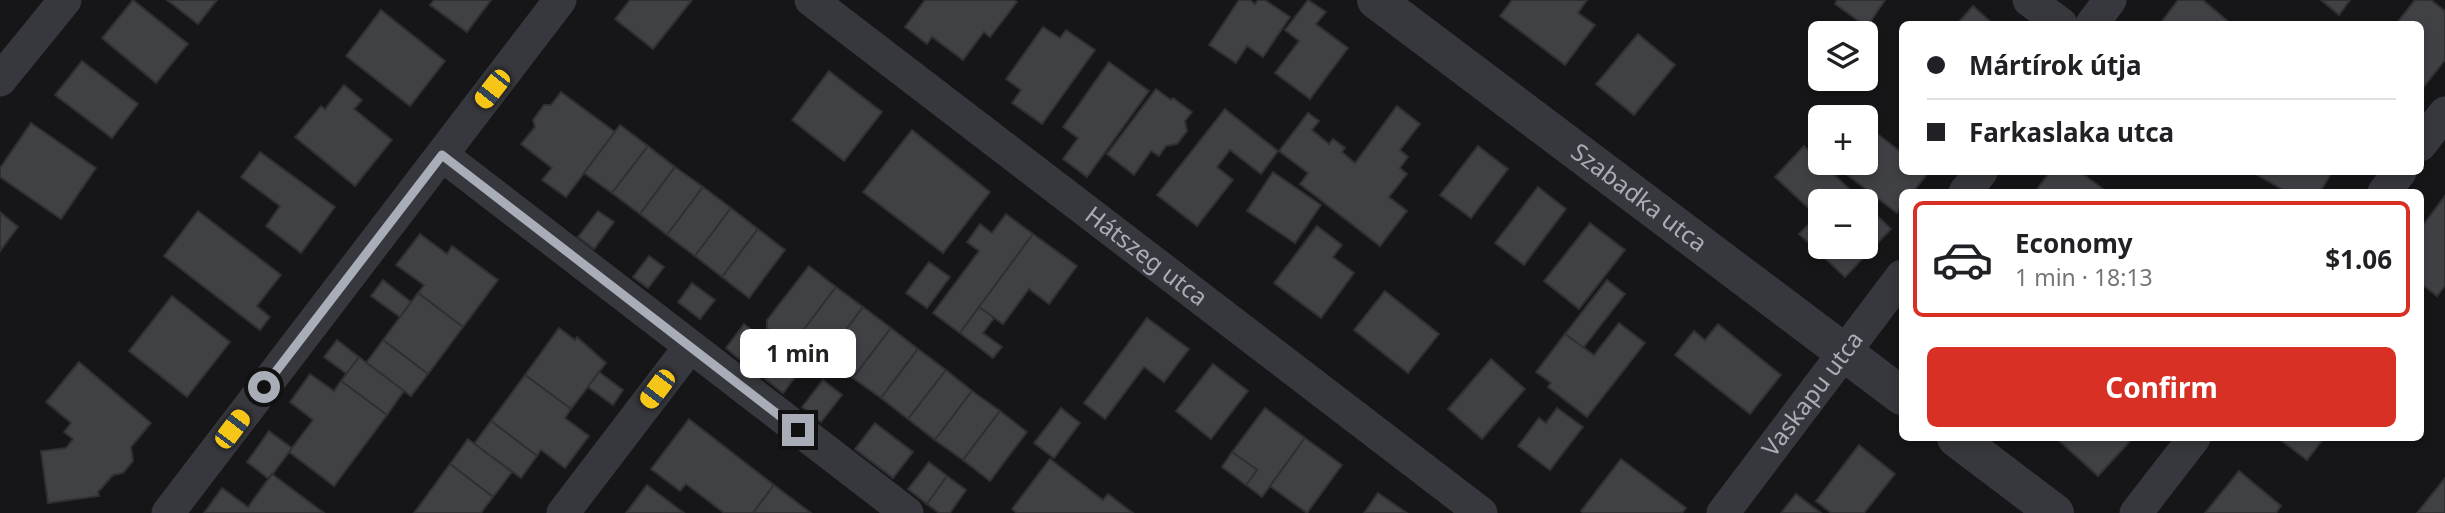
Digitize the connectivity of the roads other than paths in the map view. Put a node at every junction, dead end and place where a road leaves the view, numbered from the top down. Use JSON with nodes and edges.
{"nodes":[{"id":1,"x":65,"y":0,"type":"edge"},
{"id":2,"x":560,"y":0,"type":"edge"},
{"id":3,"x":811,"y":0,"type":"edge"},
{"id":4,"x":1376,"y":0,"type":"edge"},
{"id":5,"x":2029,"y":0,"type":"edge"},
{"id":6,"x":2110,"y":0,"type":"edge"},
{"id":7,"x":2057,"y":21,"type":"edge"},
{"id":8,"x":2094,"y":21,"type":"edge"},
{"id":9,"x":0,"y":80,"type":"edge"},
{"id":10,"x":2445,"y":113,"type":"edge"},
{"id":11,"x":2424,"y":140,"type":"edge"},
{"id":12,"x":442,"y":155,"type":"junction"},
{"id":13,"x":1979,"y":175,"type":"edge"},
{"id":14,"x":2398,"y":175,"type":"edge"},
{"id":15,"x":1967,"y":189,"type":"edge"},
{"id":16,"x":2386,"y":189,"type":"edge"},
{"id":17,"x":1899,"y":280,"type":"edge"},
{"id":18,"x":689,"y":348,"type":"junction"},
{"id":19,"x":1845,"y":352,"type":"junction"},
{"id":20,"x":1899,"y":394,"type":"edge"},
{"id":21,"x":1960,"y":441,"type":"edge"},
{"id":22,"x":2192,"y":441,"type":"edge"},
{"id":23,"x":168,"y":513,"type":"edge"},
{"id":24,"x":563,"y":513,"type":"edge"},
{"id":25,"x":907,"y":513,"type":"edge"},
{"id":26,"x":1481,"y":513,"type":"edge"},
{"id":27,"x":1723,"y":513,"type":"edge"},
{"id":28,"x":2055,"y":513,"type":"edge"},
{"id":29,"x":2136,"y":513,"type":"edge"}],
"edges":[{"from":1,"to":9,"type":"street"},
{"from":2,"to":12,"type":"street"},
{"from":3,"to":26,"type":"street","name":"Hátszeg utca"},
{"from":4,"to":19,"type":"street","name":"Szabadka utca"},
{"from":5,"to":7,"type":"street"},
{"from":6,"to":8,"type":"street"},
{"from":10,"to":11,"type":"street"},
{"from":12,"to":18,"type":"street"},
{"from":12,"to":23,"type":"street"},
{"from":13,"to":15,"type":"street"},
{"from":14,"to":16,"type":"street"},
{"from":17,"to":19,"type":"street","name":"Vaskapu utca"},
{"from":18,"to":24,"type":"street"},
{"from":18,"to":25,"type":"street"},
{"from":19,"to":20,"type":"street","name":"Szabadka utca"},
{"from":19,"to":27,"type":"street","name":"Vaskapu utca"},
{"from":21,"to":28,"type":"street"},
{"from":22,"to":29,"type":"street"}]}
